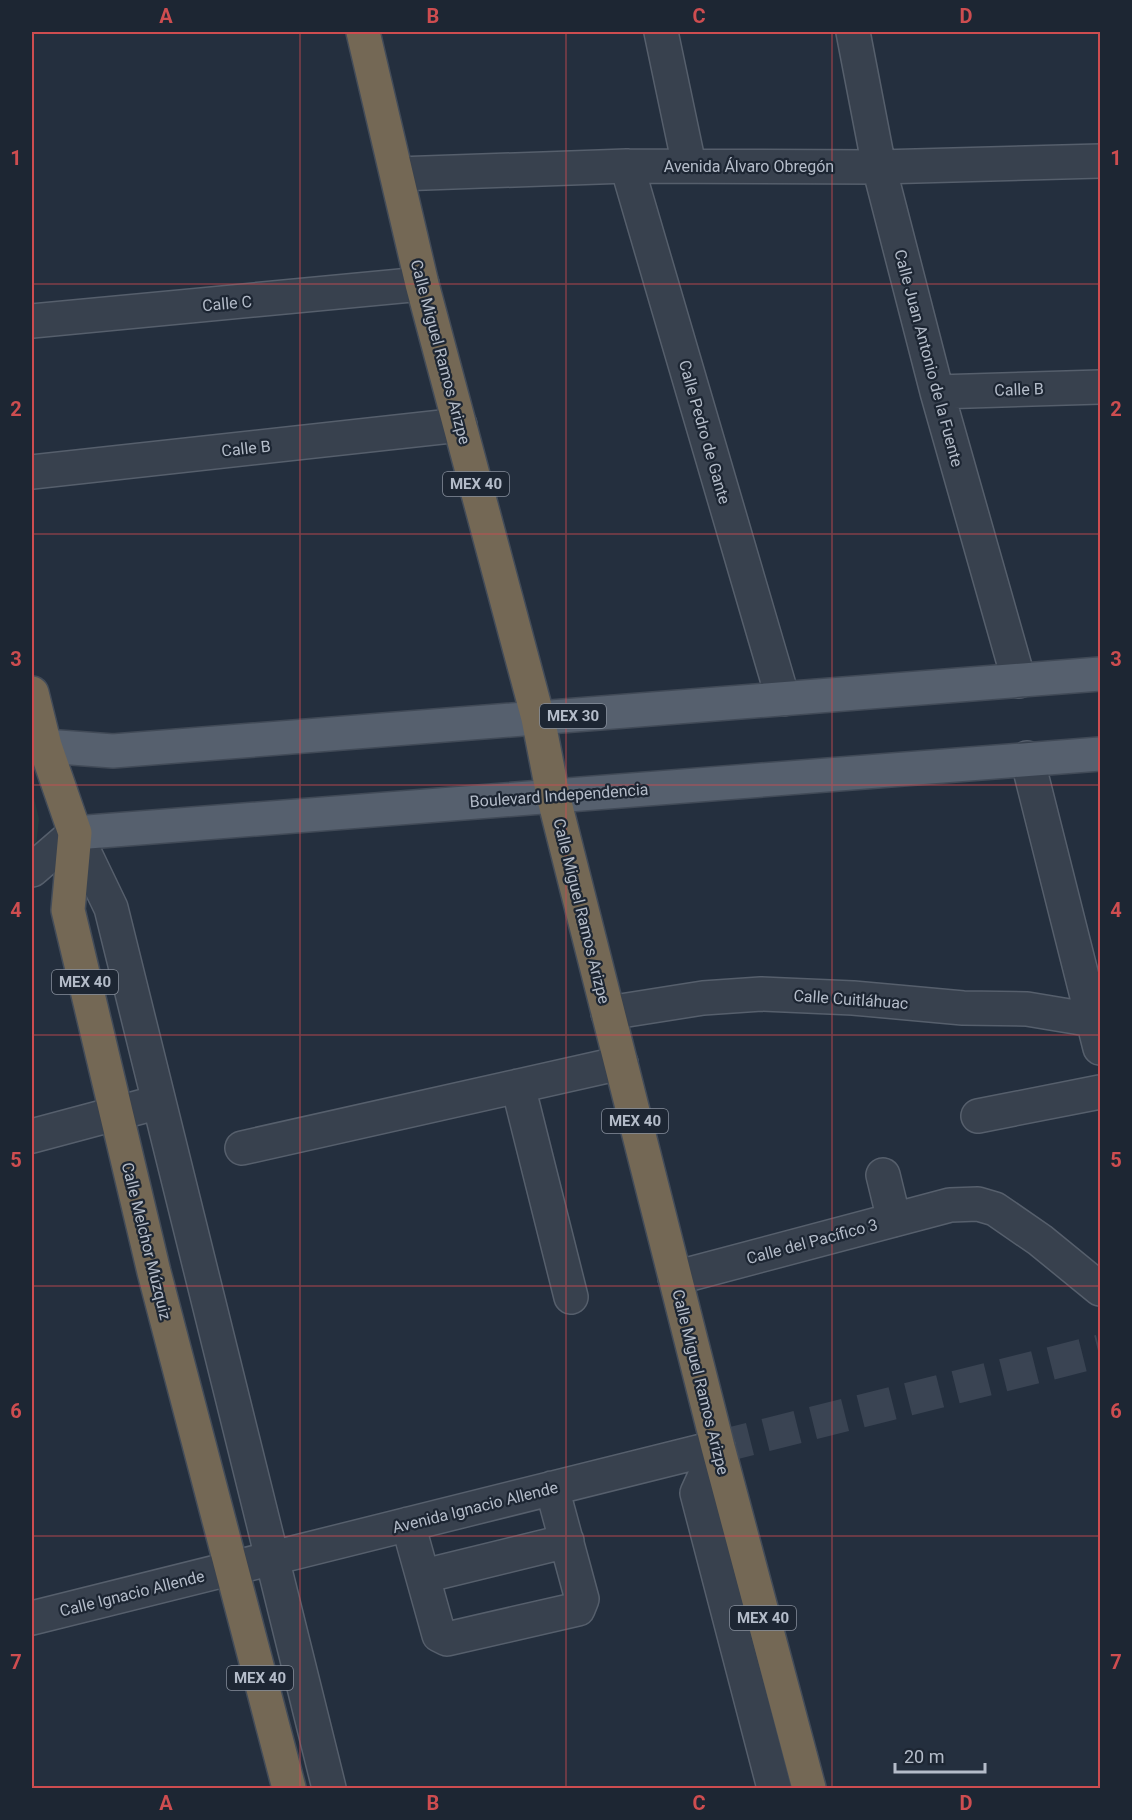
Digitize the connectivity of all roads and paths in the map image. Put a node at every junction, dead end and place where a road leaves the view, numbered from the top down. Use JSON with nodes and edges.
{"nodes":[{"id":1,"x":363,"y":32,"type":"edge"},
{"id":2,"x":661,"y":32,"type":"edge"},
{"id":3,"x":853,"y":32,"type":"edge"},
{"id":4,"x":1101,"y":161,"type":"edge"},
{"id":5,"x":689,"y":165,"type":"junction"},
{"id":6,"x":627,"y":166,"type":"junction"},
{"id":7,"x":879,"y":167,"type":"junction"},
{"id":8,"x":397,"y":174,"type":"junction"},
{"id":9,"x":422,"y":284,"type":"junction"},
{"id":10,"x":32,"y":321,"type":"edge"},
{"id":11,"x":1101,"y":387,"type":"edge"},
{"id":12,"x":937,"y":392,"type":"junction"},
{"id":13,"x":460,"y":425,"type":"junction"},
{"id":14,"x":32,"y":472,"type":"edge"},
{"id":15,"x":1101,"y":674,"type":"edge"},
{"id":16,"x":1019,"y":681,"type":"junction"},
{"id":17,"x":32,"y":693,"type":"edge"},
{"id":18,"x":783,"y":699,"type":"junction"},
{"id":19,"x":538,"y":718,"type":"junction"},
{"id":20,"x":38,"y":746,"type":"edge"},
{"id":21,"x":1101,"y":754,"type":"edge"},
{"id":22,"x":1028,"y":758,"type":"junction"},
{"id":23,"x":553,"y":795,"type":"junction"},
{"id":24,"x":75,"y":833,"type":"junction"},
{"id":25,"x":32,"y":870,"type":"edge"},
{"id":26,"x":608,"y":1013,"type":"junction"},
{"id":27,"x":1097,"y":1034,"type":"edge"},
{"id":28,"x":621,"y":1063,"type":"junction"},
{"id":29,"x":518,"y":1086,"type":"junction"},
{"id":30,"x":1101,"y":1092,"type":"edge"},
{"id":31,"x":159,"y":1102,"type":"junction"},
{"id":32,"x":116,"y":1113,"type":"junction"},
{"id":33,"x":978,"y":1116,"type":"dead end"},
{"id":34,"x":32,"y":1136,"type":"edge"},
{"id":35,"x":243,"y":1148,"type":"dead end"},
{"id":36,"x":883,"y":1175,"type":"dead end"},
{"id":37,"x":894,"y":1220,"type":"junction"},
{"id":38,"x":675,"y":1278,"type":"junction"},
{"id":39,"x":1101,"y":1289,"type":"edge"},
{"id":40,"x":571,"y":1297,"type":"dead end"},
{"id":41,"x":718,"y":1447,"type":"junction"},
{"id":42,"x":552,"y":1488,"type":"junction"},
{"id":43,"x":408,"y":1524,"type":"junction"},
{"id":44,"x":567,"y":1541,"type":"junction"},
{"id":45,"x":273,"y":1557,"type":"junction"},
{"id":46,"x":232,"y":1568,"type":"junction"},
{"id":47,"x":424,"y":1575,"type":"junction"},
{"id":48,"x":32,"y":1618,"type":"edge"},
{"id":49,"x":289,"y":1788,"type":"edge"},
{"id":50,"x":329,"y":1788,"type":"edge"},
{"id":51,"x":774,"y":1788,"type":"edge"},
{"id":52,"x":809,"y":1788,"type":"edge"}],
"edges":[{"from":1,"to":8,"type":"highway","name":"Calle Miguel Ramos Arizpe","number":"MEX 40"},
{"from":2,"to":5,"type":"street"},
{"from":3,"to":7,"type":"street","name":"Calle Juan Antonio de la Fuente"},
{"from":4,"to":7,"type":"street","name":"Avenida Álvaro Obregón"},
{"from":5,"to":6,"type":"street","name":"Avenida Álvaro Obregón"},
{"from":5,"to":7,"type":"street","name":"Avenida Álvaro Obregón"},
{"from":6,"to":8,"type":"street","name":"Avenida Álvaro Obregón"},
{"from":6,"to":18,"type":"street","name":"Calle Pedro de Gante"},
{"from":7,"to":12,"type":"street","name":"Calle Juan Antonio de la Fuente"},
{"from":8,"to":9,"type":"highway","name":"Calle Miguel Ramos Arizpe","number":"MEX 40"},
{"from":9,"to":10,"type":"street","name":"Calle C"},
{"from":9,"to":13,"type":"highway","name":"Calle Miguel Ramos Arizpe","number":"MEX 40"},
{"from":11,"to":12,"type":"street","name":"Calle B"},
{"from":12,"to":16,"type":"street","name":"Calle Juan Antonio de la Fuente"},
{"from":13,"to":14,"type":"street","name":"Calle B"},
{"from":13,"to":19,"type":"highway","name":"Calle Miguel Ramos Arizpe","number":"MEX 40"},
{"from":15,"to":16,"type":"main road","number":"MEX 30"},
{"from":16,"to":18,"type":"main road","number":"MEX 30"},
{"from":17,"to":20,"type":"highway","name":"Calle Melchor Múzquiz","number":"MEX 40"},
{"from":18,"to":19,"type":"main road","number":"MEX 30"},
{"from":19,"to":20,"type":"main road","number":"MEX 30"},
{"from":19,"to":23,"type":"highway","name":"Calle Miguel Ramos Arizpe","number":"MEX 40"},
{"from":20,"to":24,"type":"highway","name":"Calle Melchor Múzquiz","number":"MEX 40"},
{"from":21,"to":22,"type":"main road","name":"Boulevard Independencia"},
{"from":22,"to":23,"type":"main road","name":"Boulevard Independencia"},
{"from":22,"to":27,"type":"street"},
{"from":23,"to":24,"type":"main road","name":"Boulevard Independencia"},
{"from":23,"to":26,"type":"highway","name":"Calle Miguel Ramos Arizpe","number":"MEX 40"},
{"from":24,"to":25,"type":"street"},
{"from":24,"to":31,"type":"street"},
{"from":24,"to":32,"type":"highway","name":"Calle Melchor Múzquiz","number":"MEX 40"},
{"from":26,"to":27,"type":"street","name":"Calle Cuitláhuac"},
{"from":26,"to":28,"type":"highway","name":"Calle Miguel Ramos Arizpe","number":"MEX 40"},
{"from":28,"to":29,"type":"street"},
{"from":28,"to":38,"type":"highway","name":"Calle Miguel Ramos Arizpe","number":"MEX 40"},
{"from":29,"to":35,"type":"street"},
{"from":29,"to":40,"type":"street"},
{"from":30,"to":33,"type":"street"},
{"from":31,"to":32,"type":"street"},
{"from":31,"to":45,"type":"street"},
{"from":32,"to":34,"type":"street"},
{"from":32,"to":46,"type":"highway","name":"Calle Melchor Múzquiz","number":"MEX 40"},
{"from":36,"to":37,"type":"street"},
{"from":37,"to":38,"type":"street","name":"Calle del Pacífico 3"},
{"from":37,"to":39,"type":"street","name":"Calle del Pacífico 3"},
{"from":38,"to":41,"type":"highway","name":"Calle Miguel Ramos Arizpe","number":"MEX 40"},
{"from":41,"to":42,"type":"street","name":"Avenida Ignacio Allende"},
{"from":41,"to":51,"type":"street"},
{"from":41,"to":52,"type":"highway","name":"Calle Miguel Ramos Arizpe","number":"MEX 40"},
{"from":42,"to":43,"type":"street","name":"Avenida Ignacio Allende"},
{"from":42,"to":44,"type":"street"},
{"from":43,"to":45,"type":"street","name":"Avenida Ignacio Allende"},
{"from":43,"to":47,"type":"street"},
{"from":44,"to":47,"type":"street"},
{"from":44,"to":47,"type":"street"},
{"from":45,"to":46,"type":"street","name":"Avenida Ignacio Allende"},
{"from":45,"to":50,"type":"street"},
{"from":46,"to":48,"type":"street","name":"Calle Ignacio Allende"},
{"from":46,"to":49,"type":"highway","name":"Calle Melchor Múzquiz","number":"MEX 40"}]}
